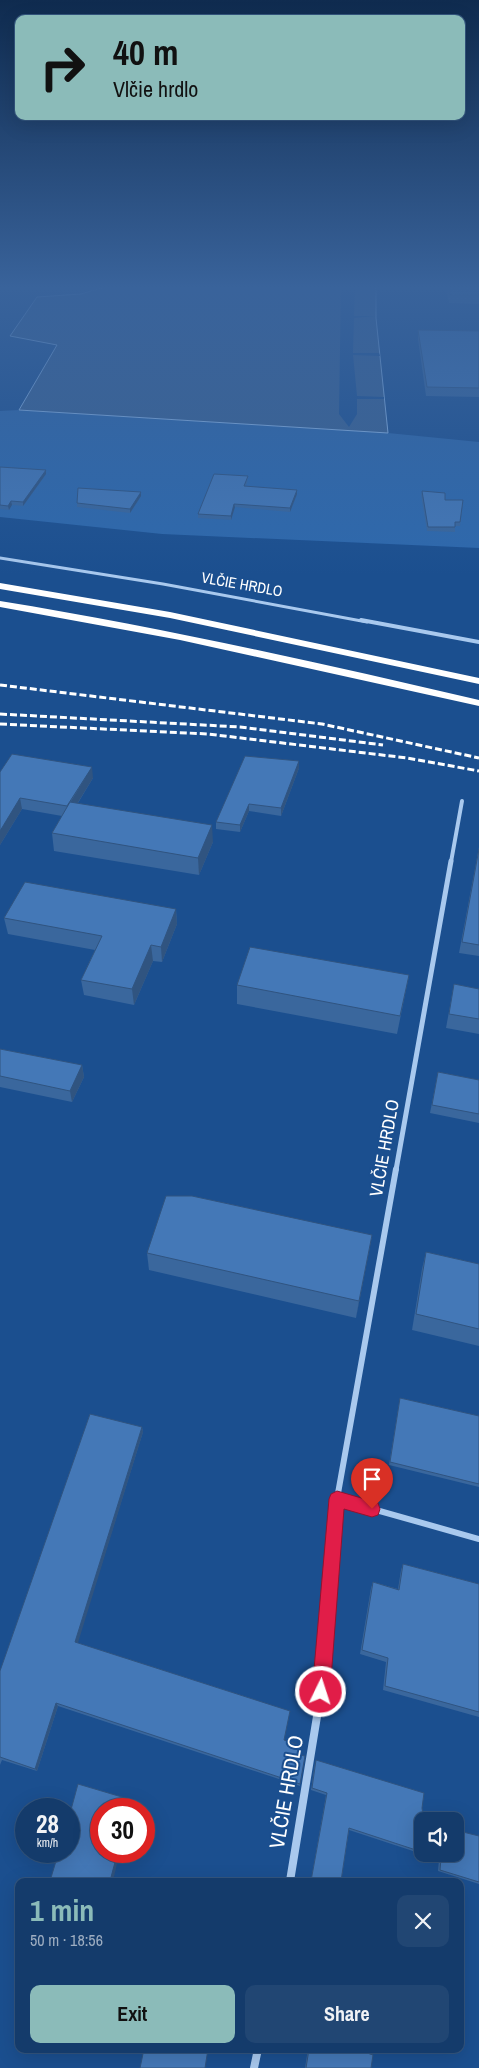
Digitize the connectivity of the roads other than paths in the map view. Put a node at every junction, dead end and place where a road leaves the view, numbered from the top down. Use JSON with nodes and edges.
{"nodes":[{"id":1,"x":0,"y":558,"type":"edge"},
{"id":2,"x":0,"y":586,"type":"edge"},
{"id":3,"x":2,"y":604,"type":"edge"},
{"id":4,"x":479,"y":642,"type":"edge"},
{"id":5,"x":479,"y":681,"type":"edge"},
{"id":6,"x":479,"y":702,"type":"edge"},
{"id":7,"x":462,"y":801,"type":"dead end"},
{"id":8,"x":337,"y":1499,"type":"junction"},
{"id":9,"x":479,"y":1539,"type":"edge"},
{"id":10,"x":291,"y":1878,"type":"edge"},
{"id":11,"x":257,"y":2053,"type":"edge"},
{"id":12,"x":254,"y":2068,"type":"edge"}],
"edges":[{"from":1,"to":4,"type":"street","name":"VLČIE HRDLO"},
{"from":2,"to":5,"type":"highway"},
{"from":3,"to":6,"type":"highway"},
{"from":7,"to":8,"type":"street","name":"VLČIE HRDLO"},
{"from":8,"to":9,"type":"street"},
{"from":8,"to":10,"type":"street","name":"VLČIE HRDLO"},
{"from":11,"to":12,"type":"street"}]}
